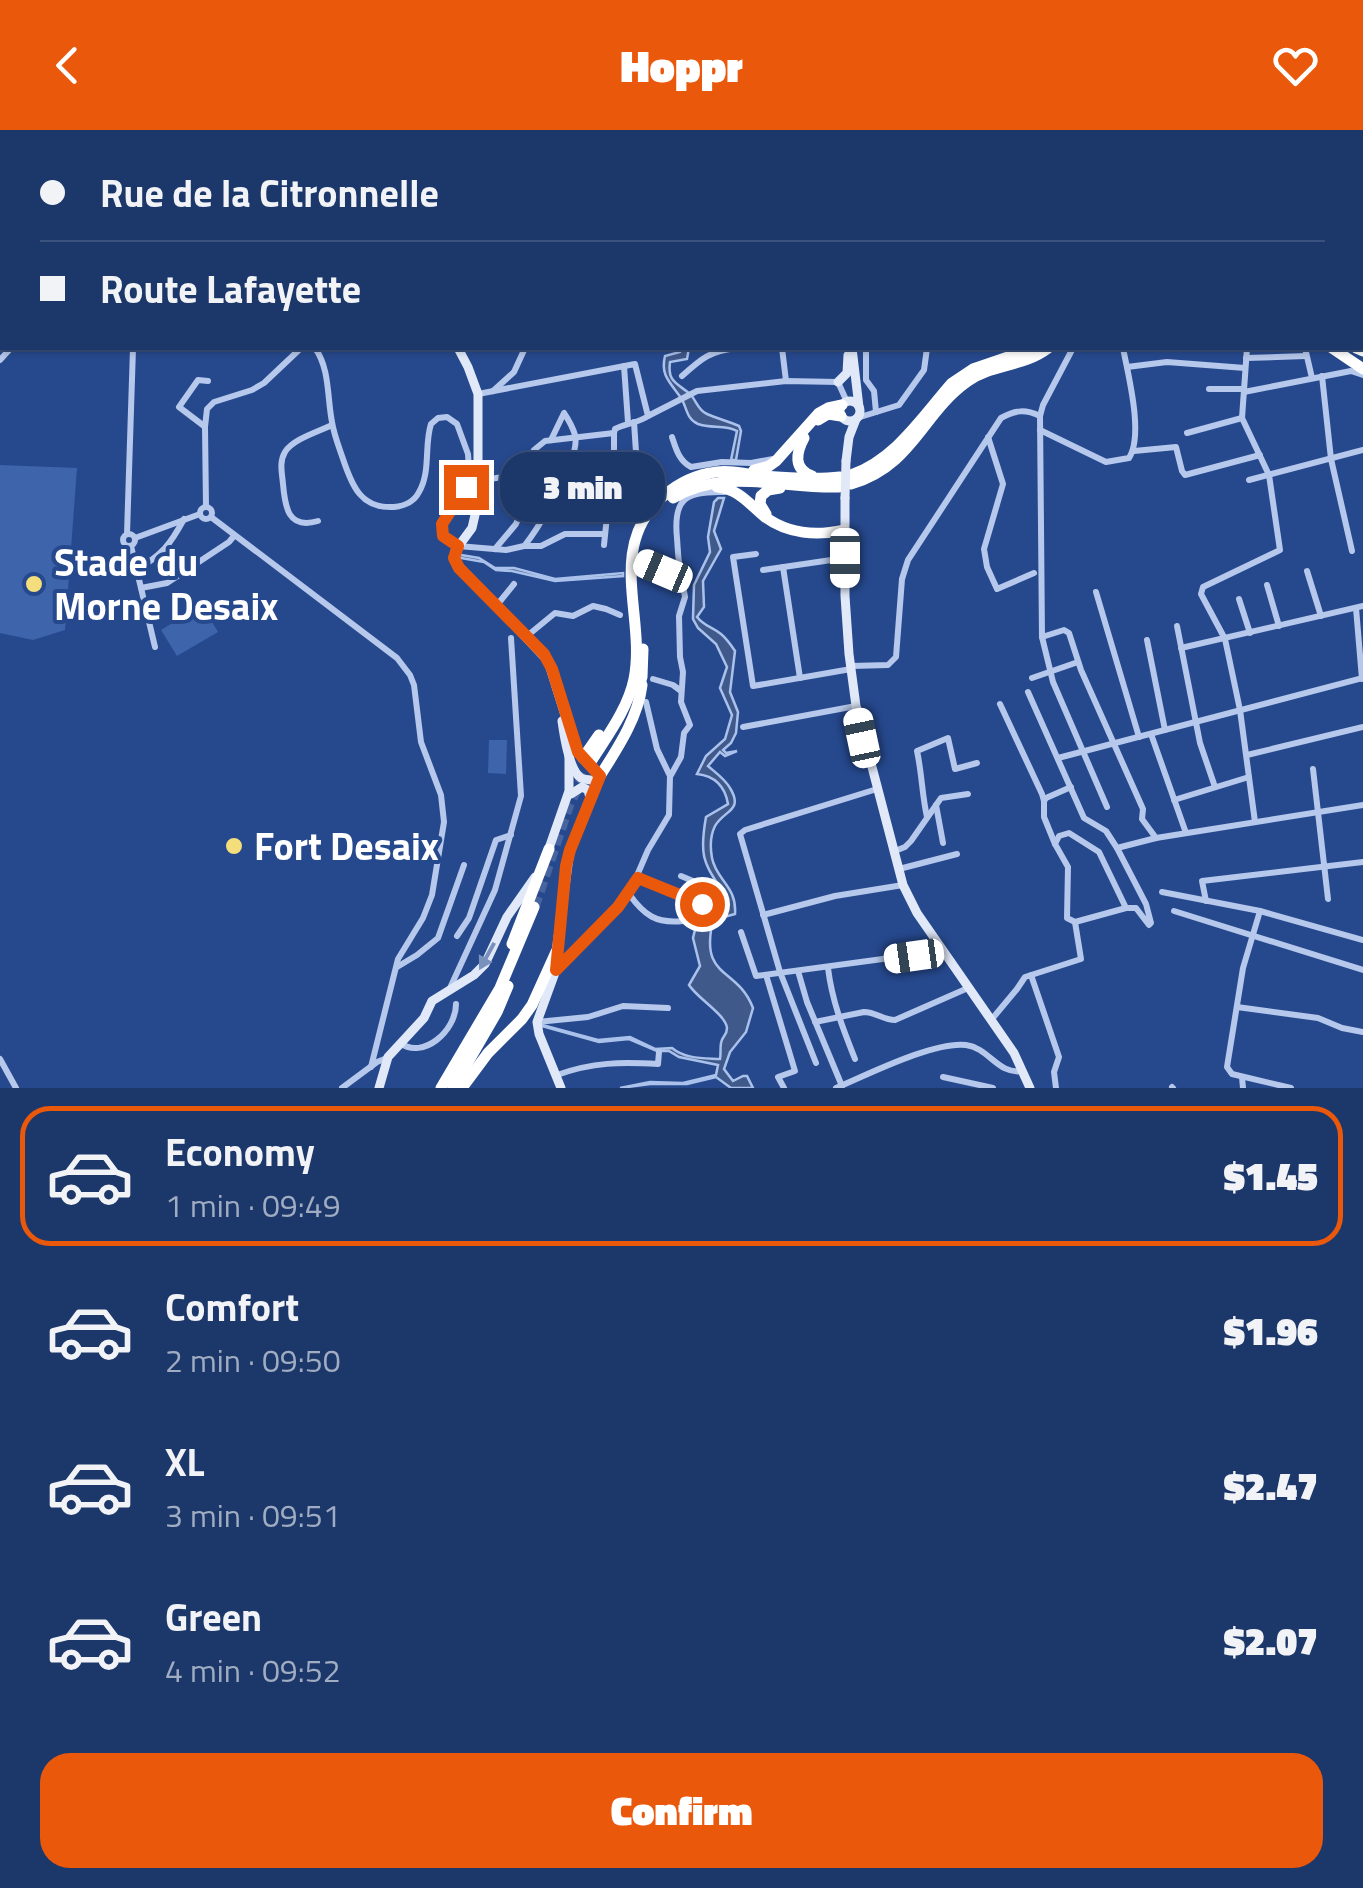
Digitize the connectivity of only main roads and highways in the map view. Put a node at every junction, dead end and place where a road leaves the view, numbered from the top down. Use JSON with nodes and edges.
{"nodes":[{"id":1,"x":459,"y":350,"type":"edge"},
{"id":2,"x":850,"y":350,"type":"edge"},
{"id":3,"x":850,"y":350,"type":"edge"},
{"id":4,"x":1029,"y":350,"type":"edge"},
{"id":5,"x":1044,"y":350,"type":"edge"},
{"id":6,"x":1335,"y":350,"type":"edge"},
{"id":7,"x":1363,"y":372,"type":"edge"},
{"id":8,"x":840,"y":386,"type":"road end"},
{"id":9,"x":857,"y":387,"type":"junction"},
{"id":10,"x":844,"y":408,"type":"junction"},
{"id":11,"x":858,"y":414,"type":"junction"},
{"id":12,"x":849,"y":437,"type":"junction"},
{"id":13,"x":724,"y":471,"type":"junction"},
{"id":14,"x":843,"y":483,"type":"junction"},
{"id":15,"x":692,"y":487,"type":"junction"},
{"id":16,"x":812,"y":487,"type":"junction"},
{"id":17,"x":734,"y":494,"type":"junction"},
{"id":18,"x":760,"y":502,"type":"junction"},
{"id":19,"x":776,"y":524,"type":"junction"},
{"id":20,"x":844,"y":530,"type":"junction"},
{"id":21,"x":557,"y":689,"type":"junction"},
{"id":22,"x":569,"y":756,"type":"junction"},
{"id":23,"x":594,"y":768,"type":"junction"},
{"id":24,"x":575,"y":773,"type":"junction"},
{"id":25,"x":571,"y":794,"type":"junction"},
{"id":26,"x":590,"y":798,"type":"junction"},
{"id":27,"x":564,"y":810,"type":"junction"},
{"id":28,"x":549,"y":849,"type":"junction"},
{"id":29,"x":556,"y":952,"type":"joint"},
{"id":30,"x":550,"y":973,"type":"junction"},
{"id":31,"x":485,"y":1013,"type":"junction"},
{"id":32,"x":379,"y":1088,"type":"edge"},
{"id":33,"x":441,"y":1088,"type":"edge"},
{"id":34,"x":453,"y":1088,"type":"edge"},
{"id":35,"x":462,"y":1088,"type":"edge"},
{"id":36,"x":561,"y":1088,"type":"edge"},
{"id":37,"x":1030,"y":1088,"type":"edge"}],
"edges":[{"from":1,"to":21,"type":"main road"},
{"from":2,"to":8,"type":"main road"},
{"from":3,"to":9,"type":"main road"},
{"from":4,"to":14,"type":"highway"},
{"from":5,"to":14,"type":"highway"},
{"from":6,"to":7,"type":"highway"},
{"from":9,"to":10,"type":"main road"},
{"from":9,"to":11,"type":"main road"},
{"from":10,"to":11,"type":"main road"},
{"from":10,"to":11,"type":"main road"},
{"from":10,"to":12,"type":"main road"},
{"from":10,"to":13,"type":"highway"},
{"from":10,"to":14,"type":"highway"},
{"from":11,"to":12,"type":"main road"},
{"from":12,"to":14,"type":"main road","bridge":true},
{"from":13,"to":14,"type":"highway"},
{"from":13,"to":23,"type":"highway"},
{"from":14,"to":16,"type":"highway"},
{"from":14,"to":20,"type":"main road"},
{"from":15,"to":16,"type":"highway"},
{"from":15,"to":17,"type":"highway"},
{"from":15,"to":23,"type":"highway"},
{"from":16,"to":18,"type":"highway"},
{"from":17,"to":18,"type":"highway"},
{"from":17,"to":19,"type":"highway"},
{"from":18,"to":19,"type":"highway"},
{"from":19,"to":20,"type":"highway"},
{"from":20,"to":37,"type":"main road"},
{"from":21,"to":22,"type":"main road"},
{"from":21,"to":23,"type":"main road"},
{"from":22,"to":24,"type":"main road"},
{"from":22,"to":27,"type":"main road"},
{"from":23,"to":24,"type":"main road"},
{"from":23,"to":24,"type":"main road"},
{"from":23,"to":26,"type":"main road"},
{"from":24,"to":25,"type":"main road"},
{"from":25,"to":26,"type":"main road"},
{"from":25,"to":27,"type":"main road"},
{"from":26,"to":29,"type":"main road"},
{"from":27,"to":28,"type":"main road"},
{"from":28,"to":31,"type":"highway"},
{"from":28,"to":32,"type":"main road","one_way":true},
{"from":29,"to":30,"type":"highway"},
{"from":30,"to":35,"type":"highway"},
{"from":30,"to":36,"type":"main road"},
{"from":31,"to":33,"type":"highway"},
{"from":31,"to":34,"type":"highway"}]}
